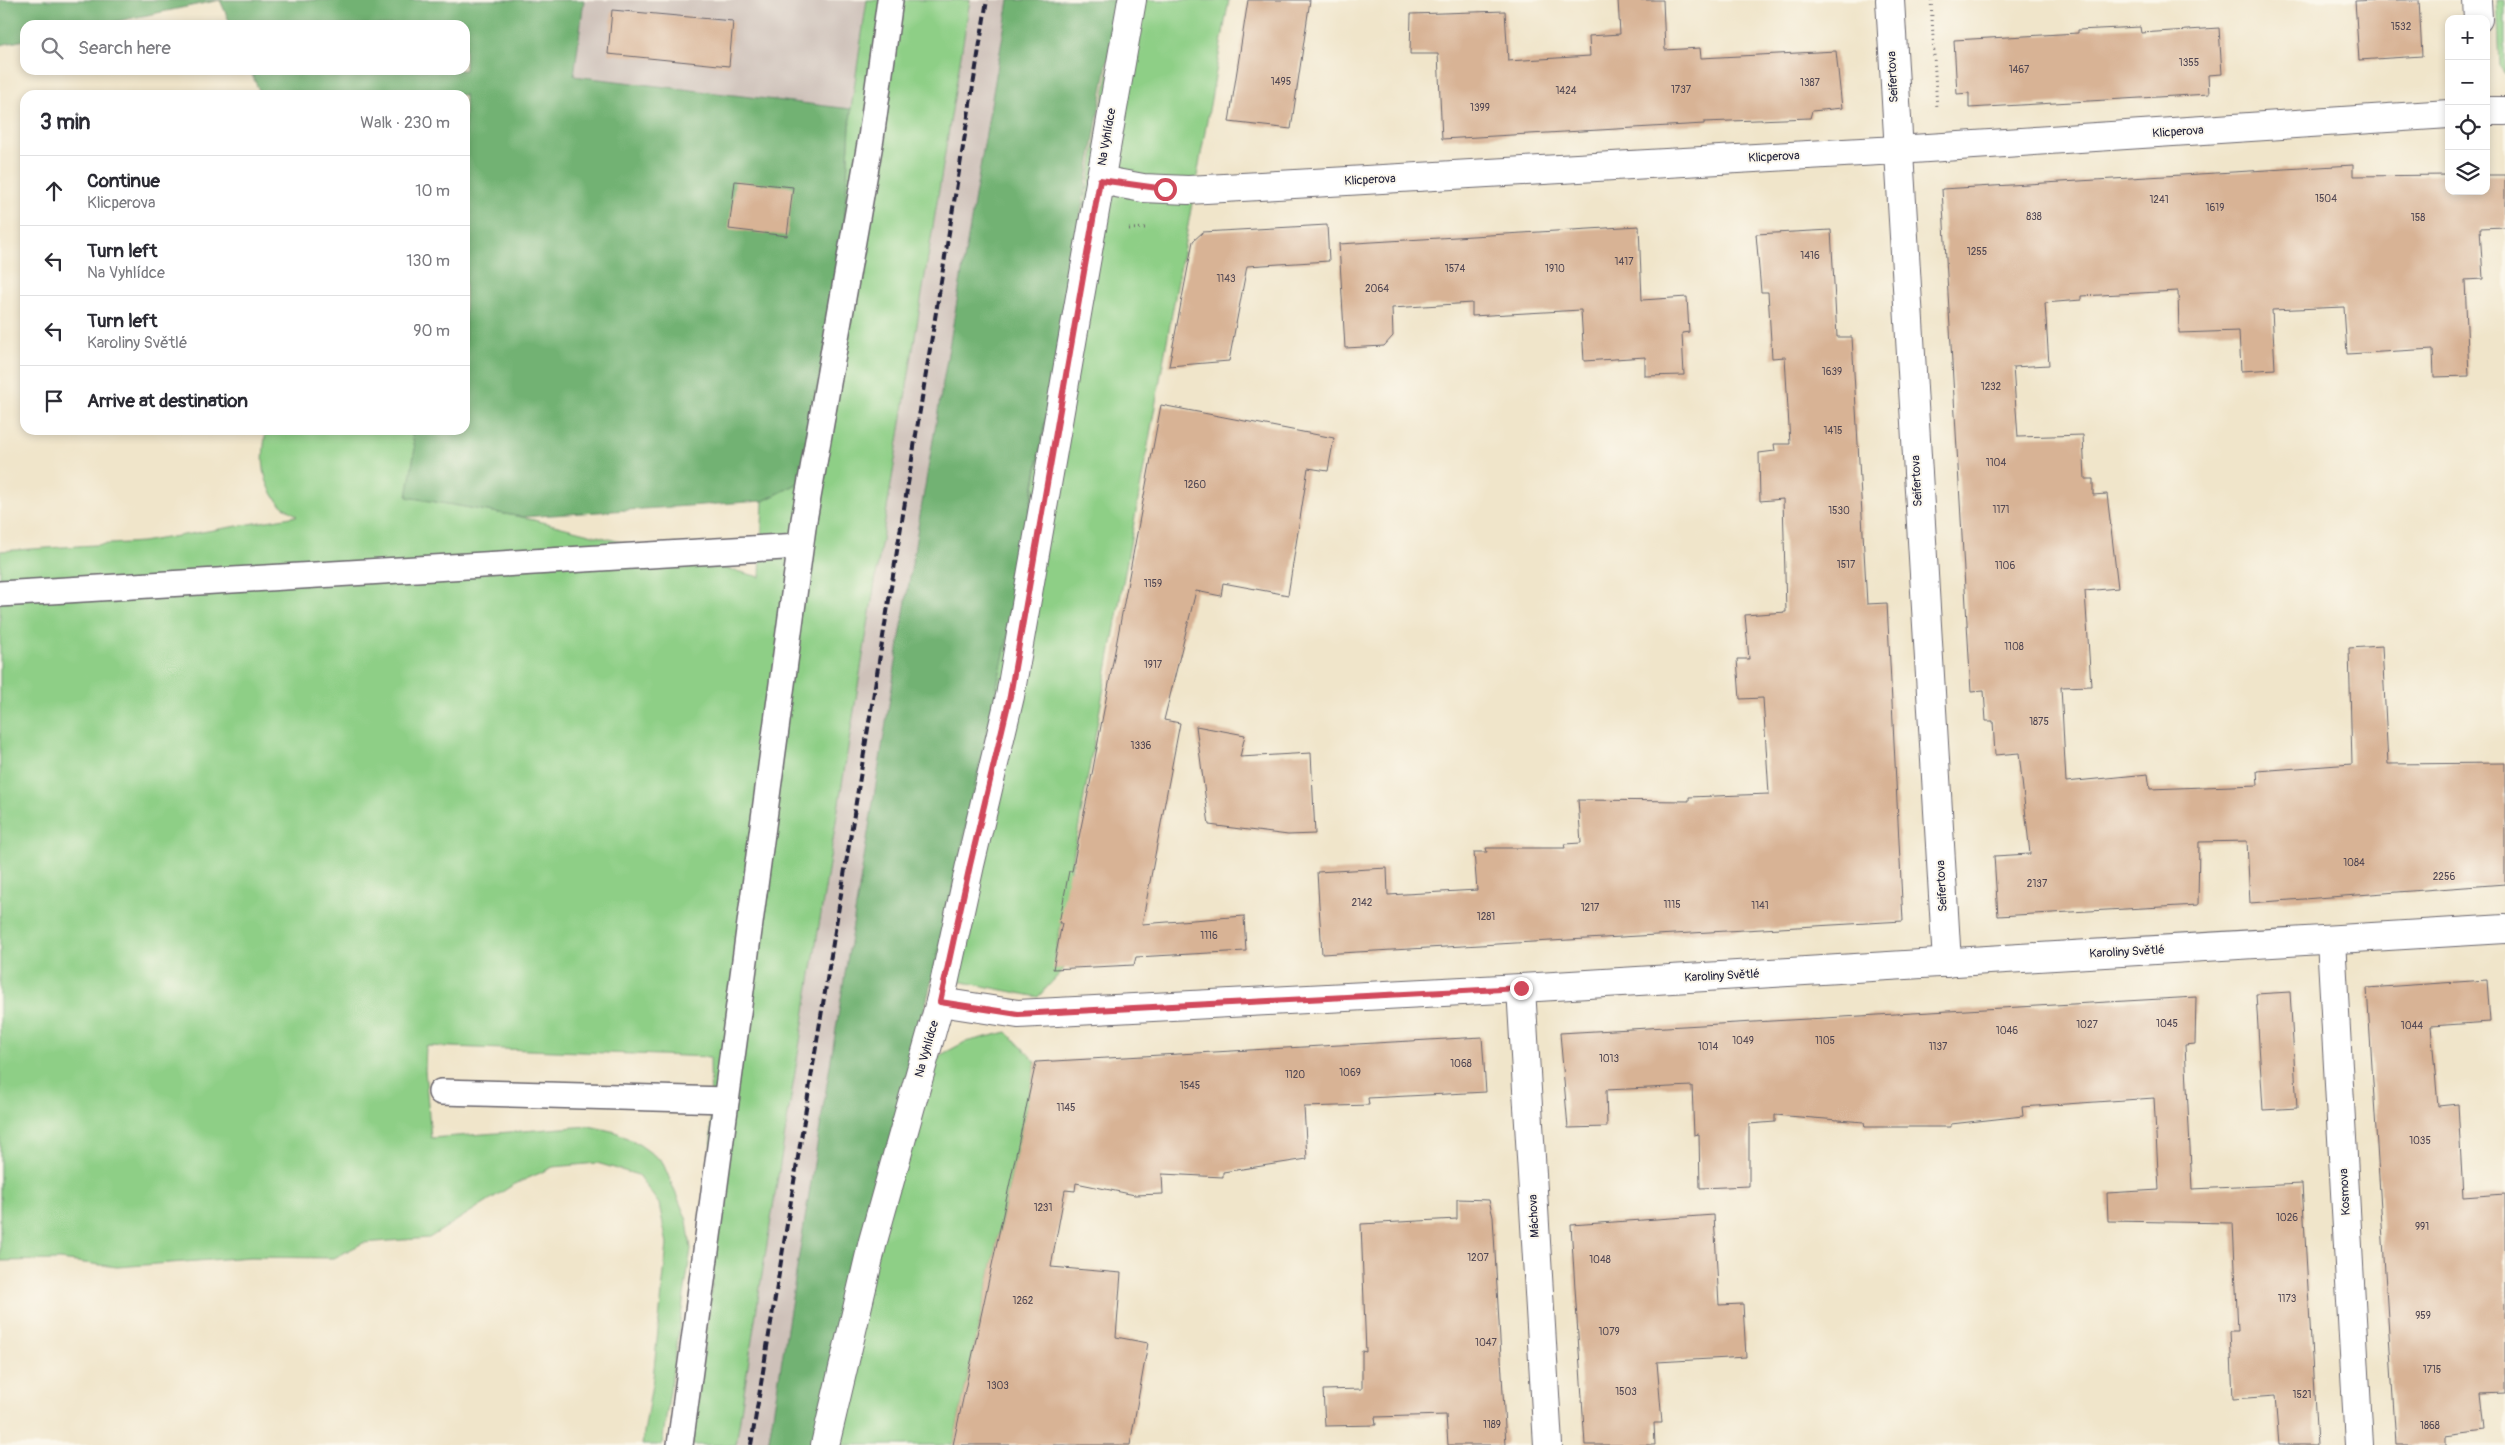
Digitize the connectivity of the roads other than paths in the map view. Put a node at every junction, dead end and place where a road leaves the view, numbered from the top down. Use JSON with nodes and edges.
{"nodes":[{"id":1,"x":890,"y":0,"type":"edge"},
{"id":2,"x":1132,"y":0,"type":"edge"},
{"id":3,"x":1890,"y":0,"type":"edge"},
{"id":4,"x":2477,"y":0,"type":"edge"},
{"id":5,"x":2478,"y":15,"type":"edge"},
{"id":6,"x":2505,"y":111,"type":"edge"},
{"id":7,"x":2490,"y":112,"type":"edge"},
{"id":8,"x":2445,"y":114,"type":"edge"},
{"id":9,"x":1897,"y":150,"type":"junction"},
{"id":10,"x":1100,"y":180,"type":"junction"},
{"id":11,"x":800,"y":546,"type":"junction"},
{"id":12,"x":0,"y":594,"type":"edge"},
{"id":13,"x":2505,"y":929,"type":"edge"},
{"id":14,"x":2331,"y":940,"type":"junction"},
{"id":15,"x":1947,"y":962,"type":"junction"},
{"id":16,"x":1521,"y":988,"type":"junction"},
{"id":17,"x":940,"y":1002,"type":"junction"},
{"id":18,"x":442,"y":1092,"type":"dead end"},
{"id":19,"x":726,"y":1100,"type":"junction"},
{"id":20,"x":680,"y":1445,"type":"edge"},
{"id":21,"x":825,"y":1445,"type":"edge"},
{"id":22,"x":1548,"y":1445,"type":"edge"},
{"id":23,"x":2359,"y":1445,"type":"edge"}],
"edges":[{"from":1,"to":11,"type":"lane"},
{"from":2,"to":10,"type":"street","name":"Na Vyhlídce"},
{"from":3,"to":9,"type":"street","name":"Seifertova"},
{"from":4,"to":5,"type":"street"},
{"from":6,"to":7,"type":"street"},
{"from":8,"to":9,"type":"street","name":"Klicperova"},
{"from":9,"to":10,"type":"street","name":"Klicperova"},
{"from":9,"to":15,"type":"street","name":"Seifertova"},
{"from":10,"to":17,"type":"street","name":"Na Vyhlídce"},
{"from":11,"to":12,"type":"lane"},
{"from":11,"to":19,"type":"lane"},
{"from":13,"to":14,"type":"street","name":"Karoliny Světlé"},
{"from":14,"to":15,"type":"street","name":"Karoliny Světlé"},
{"from":14,"to":23,"type":"street","name":"Kosmova"},
{"from":15,"to":16,"type":"street","name":"Karoliny Světlé"},
{"from":16,"to":17,"type":"street","name":"Karoliny Světlé"},
{"from":16,"to":22,"type":"street","name":"Máchova"},
{"from":17,"to":21,"type":"street","name":"Na Vyhlídce"},
{"from":18,"to":19,"type":"lane"},
{"from":19,"to":20,"type":"lane"}]}
